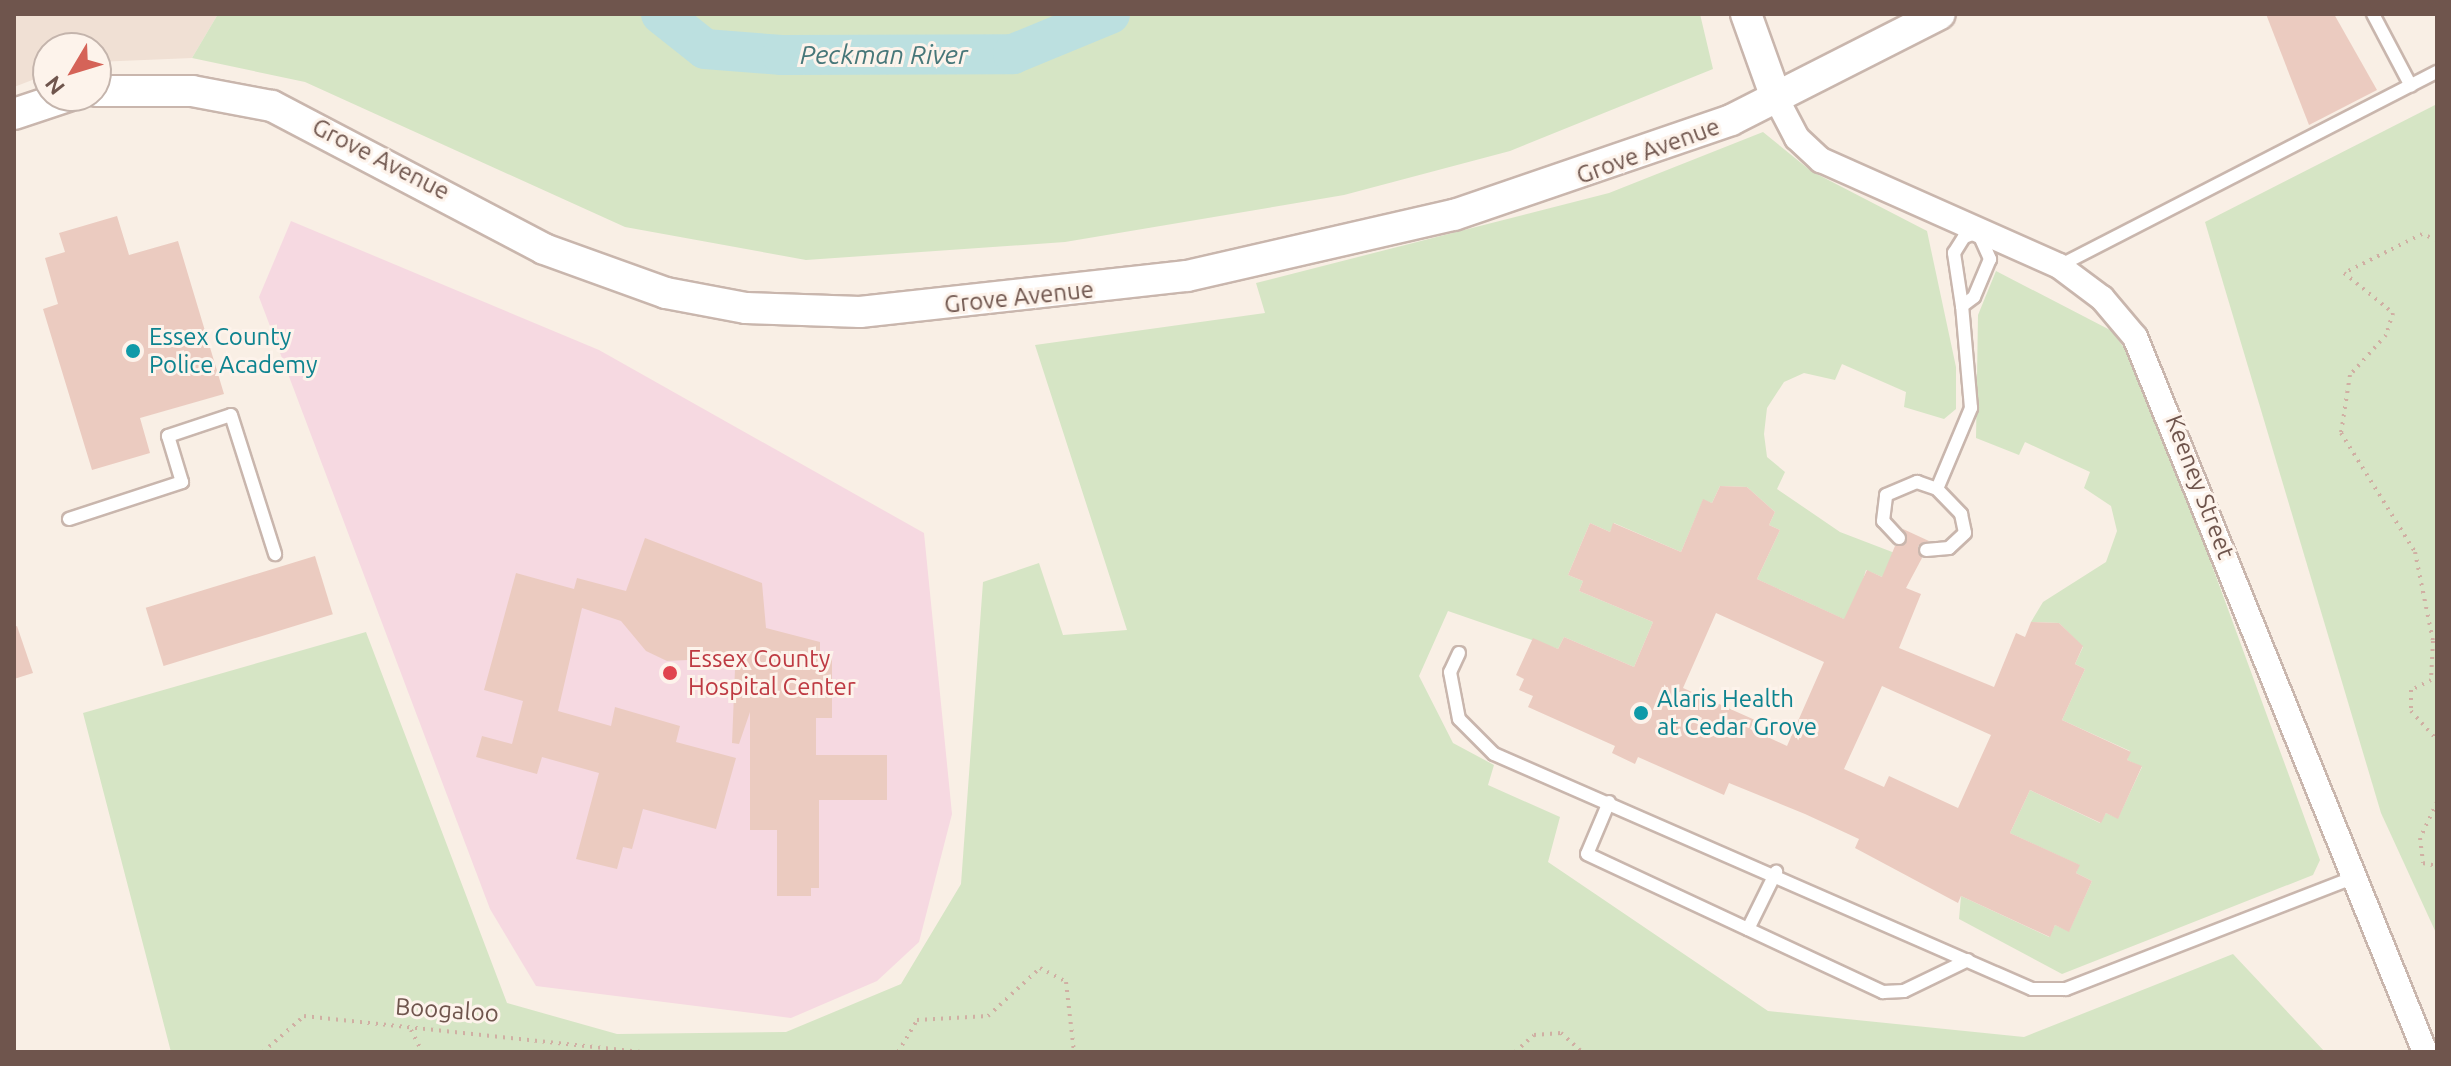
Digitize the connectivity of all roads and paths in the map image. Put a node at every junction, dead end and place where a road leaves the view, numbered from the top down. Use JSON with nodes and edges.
{"nodes":[{"id":1,"x":1746,"y":14,"type":"edge"},
{"id":2,"x":1940,"y":14,"type":"edge"},
{"id":3,"x":2373,"y":14,"type":"edge"},
{"id":4,"x":2437,"y":72,"type":"edge"},
{"id":5,"x":2411,"y":86,"type":"junction"},
{"id":6,"x":112,"y":91,"type":"edge"},
{"id":7,"x":1776,"y":98,"type":"junction"},
{"id":8,"x":1978,"y":232,"type":"junction"},
{"id":9,"x":2437,"y":240,"type":"edge"},
{"id":10,"x":2059,"y":266,"type":"junction"},
{"id":11,"x":1962,"y":306,"type":"junction"},
{"id":12,"x":1937,"y":489,"type":"junction"},
{"id":13,"x":69,"y":519,"type":"dead end"},
{"id":14,"x":1899,"y":538,"type":"dead end"},
{"id":15,"x":1926,"y":550,"type":"dead end"},
{"id":16,"x":275,"y":554,"type":"dead end"},
{"id":17,"x":1459,"y":653,"type":"dead end"},
{"id":18,"x":2437,"y":740,"type":"edge"},
{"id":19,"x":1609,"y":802,"type":"junction"},
{"id":20,"x":2437,"y":802,"type":"edge"},
{"id":21,"x":2437,"y":866,"type":"edge"},
{"id":22,"x":1776,"y":872,"type":"junction"},
{"id":23,"x":2352,"y":878,"type":"junction"},
{"id":24,"x":1748,"y":929,"type":"junction"},
{"id":25,"x":1968,"y":960,"type":"junction"},
{"id":26,"x":411,"y":1030,"type":"junction"},
{"id":27,"x":204,"y":1052,"type":"edge"},
{"id":28,"x":217,"y":1052,"type":"edge"},
{"id":29,"x":263,"y":1052,"type":"edge"},
{"id":30,"x":422,"y":1052,"type":"edge"},
{"id":31,"x":641,"y":1052,"type":"edge"},
{"id":32,"x":898,"y":1052,"type":"edge"},
{"id":33,"x":1074,"y":1052,"type":"edge"},
{"id":34,"x":1515,"y":1052,"type":"edge"},
{"id":35,"x":1582,"y":1052,"type":"edge"},
{"id":36,"x":2425,"y":1052,"type":"edge"}],
"edges":[{"from":1,"to":7,"type":"street"},
{"from":2,"to":7,"type":"street","name":"Grove Avenue"},
{"from":3,"to":5,"type":"lane"},
{"from":4,"to":5,"type":"lane"},
{"from":5,"to":10,"type":"lane"},
{"from":6,"to":7,"type":"street","name":"Grove Avenue"},
{"from":7,"to":8,"type":"street","name":"Keeney Street"},
{"from":8,"to":10,"type":"street","name":"Keeney Street"},
{"from":8,"to":11,"type":"lane"},
{"from":8,"to":11,"type":"lane"},
{"from":9,"to":18,"type":"path"},
{"from":10,"to":23,"type":"street","name":"Keeney Street"},
{"from":11,"to":12,"type":"lane"},
{"from":12,"to":14,"type":"lane"},
{"from":12,"to":15,"type":"lane"},
{"from":13,"to":16,"type":"lane"},
{"from":17,"to":19,"type":"lane"},
{"from":19,"to":22,"type":"lane"},
{"from":19,"to":24,"type":"lane"},
{"from":20,"to":21,"type":"path"},
{"from":22,"to":24,"type":"lane"},
{"from":22,"to":25,"type":"lane"},
{"from":23,"to":25,"type":"lane"},
{"from":23,"to":36,"type":"street","name":"Keeney Street"},
{"from":24,"to":25,"type":"lane"},
{"from":26,"to":29,"type":"path","name":"Boogaloo"},
{"from":26,"to":30,"type":"path"},
{"from":26,"to":31,"type":"path","name":"Boogaloo"},
{"from":27,"to":28,"type":"path"},
{"from":32,"to":33,"type":"path"},
{"from":34,"to":35,"type":"path"}]}
